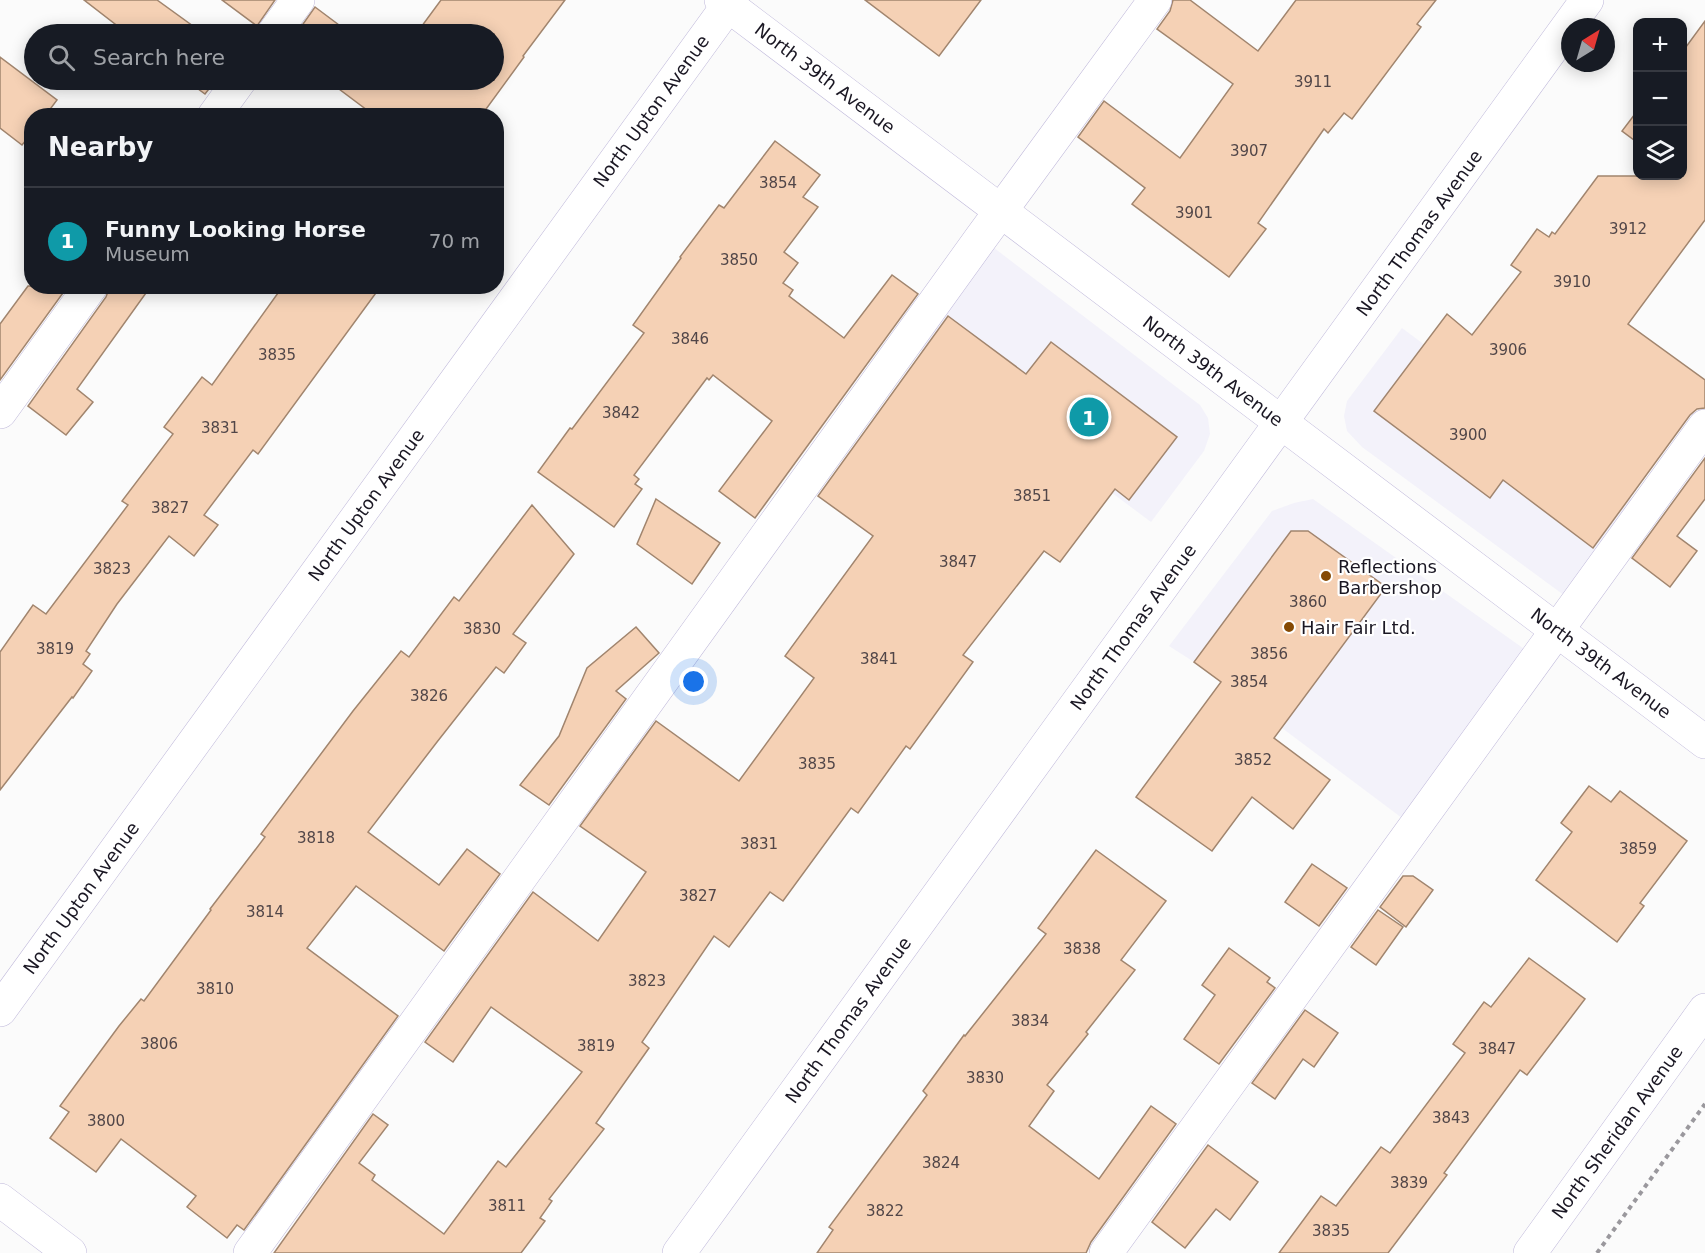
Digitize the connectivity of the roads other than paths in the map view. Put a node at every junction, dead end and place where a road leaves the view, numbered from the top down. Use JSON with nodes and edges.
{"nodes":[{"id":1,"x":298,"y":0,"type":"edge"},
{"id":2,"x":1155,"y":0,"type":"edge"},
{"id":3,"x":1587,"y":0,"type":"edge"},
{"id":4,"x":727,"y":2,"type":"edge"},
{"id":5,"x":280,"y":24,"type":"edge"},
{"id":6,"x":233,"y":90,"type":"edge"},
{"id":7,"x":220,"y":108,"type":"edge"},
{"id":8,"x":1001,"y":211,"type":"junction"},
{"id":9,"x":85,"y":294,"type":"edge"},
{"id":10,"x":0,"y":412,"type":"edge"},
{"id":11,"x":1282,"y":423,"type":"junction"},
{"id":12,"x":1705,"y":426,"type":"edge"},
{"id":13,"x":1557,"y":630,"type":"junction"},
{"id":14,"x":1705,"y":742,"type":"edge"},
{"id":15,"x":0,"y":1010,"type":"edge"},
{"id":16,"x":1705,"y":1011,"type":"edge"},
{"id":17,"x":0,"y":1200,"type":"edge"},
{"id":18,"x":70,"y":1253,"type":"edge"},
{"id":19,"x":250,"y":1253,"type":"edge"},
{"id":20,"x":679,"y":1253,"type":"edge"},
{"id":21,"x":1106,"y":1253,"type":"edge"},
{"id":22,"x":1530,"y":1253,"type":"edge"}],
"edges":[{"from":1,"to":5,"type":"street"},
{"from":2,"to":8,"type":"street"},
{"from":3,"to":11,"type":"street","name":"North Thomas Avenue"},
{"from":4,"to":8,"type":"street","name":"North 39th Avenue"},
{"from":4,"to":15,"type":"street","name":"North Upton Avenue"},
{"from":6,"to":7,"type":"street"},
{"from":8,"to":11,"type":"street","name":"North 39th Avenue"},
{"from":8,"to":19,"type":"street"},
{"from":9,"to":10,"type":"street"},
{"from":11,"to":13,"type":"street","name":"North 39th Avenue"},
{"from":11,"to":20,"type":"street","name":"North Thomas Avenue"},
{"from":12,"to":13,"type":"street"},
{"from":13,"to":14,"type":"street","name":"North 39th Avenue"},
{"from":13,"to":21,"type":"street"},
{"from":16,"to":22,"type":"street","name":"North Sheridan Avenue"},
{"from":17,"to":18,"type":"street"}]}
